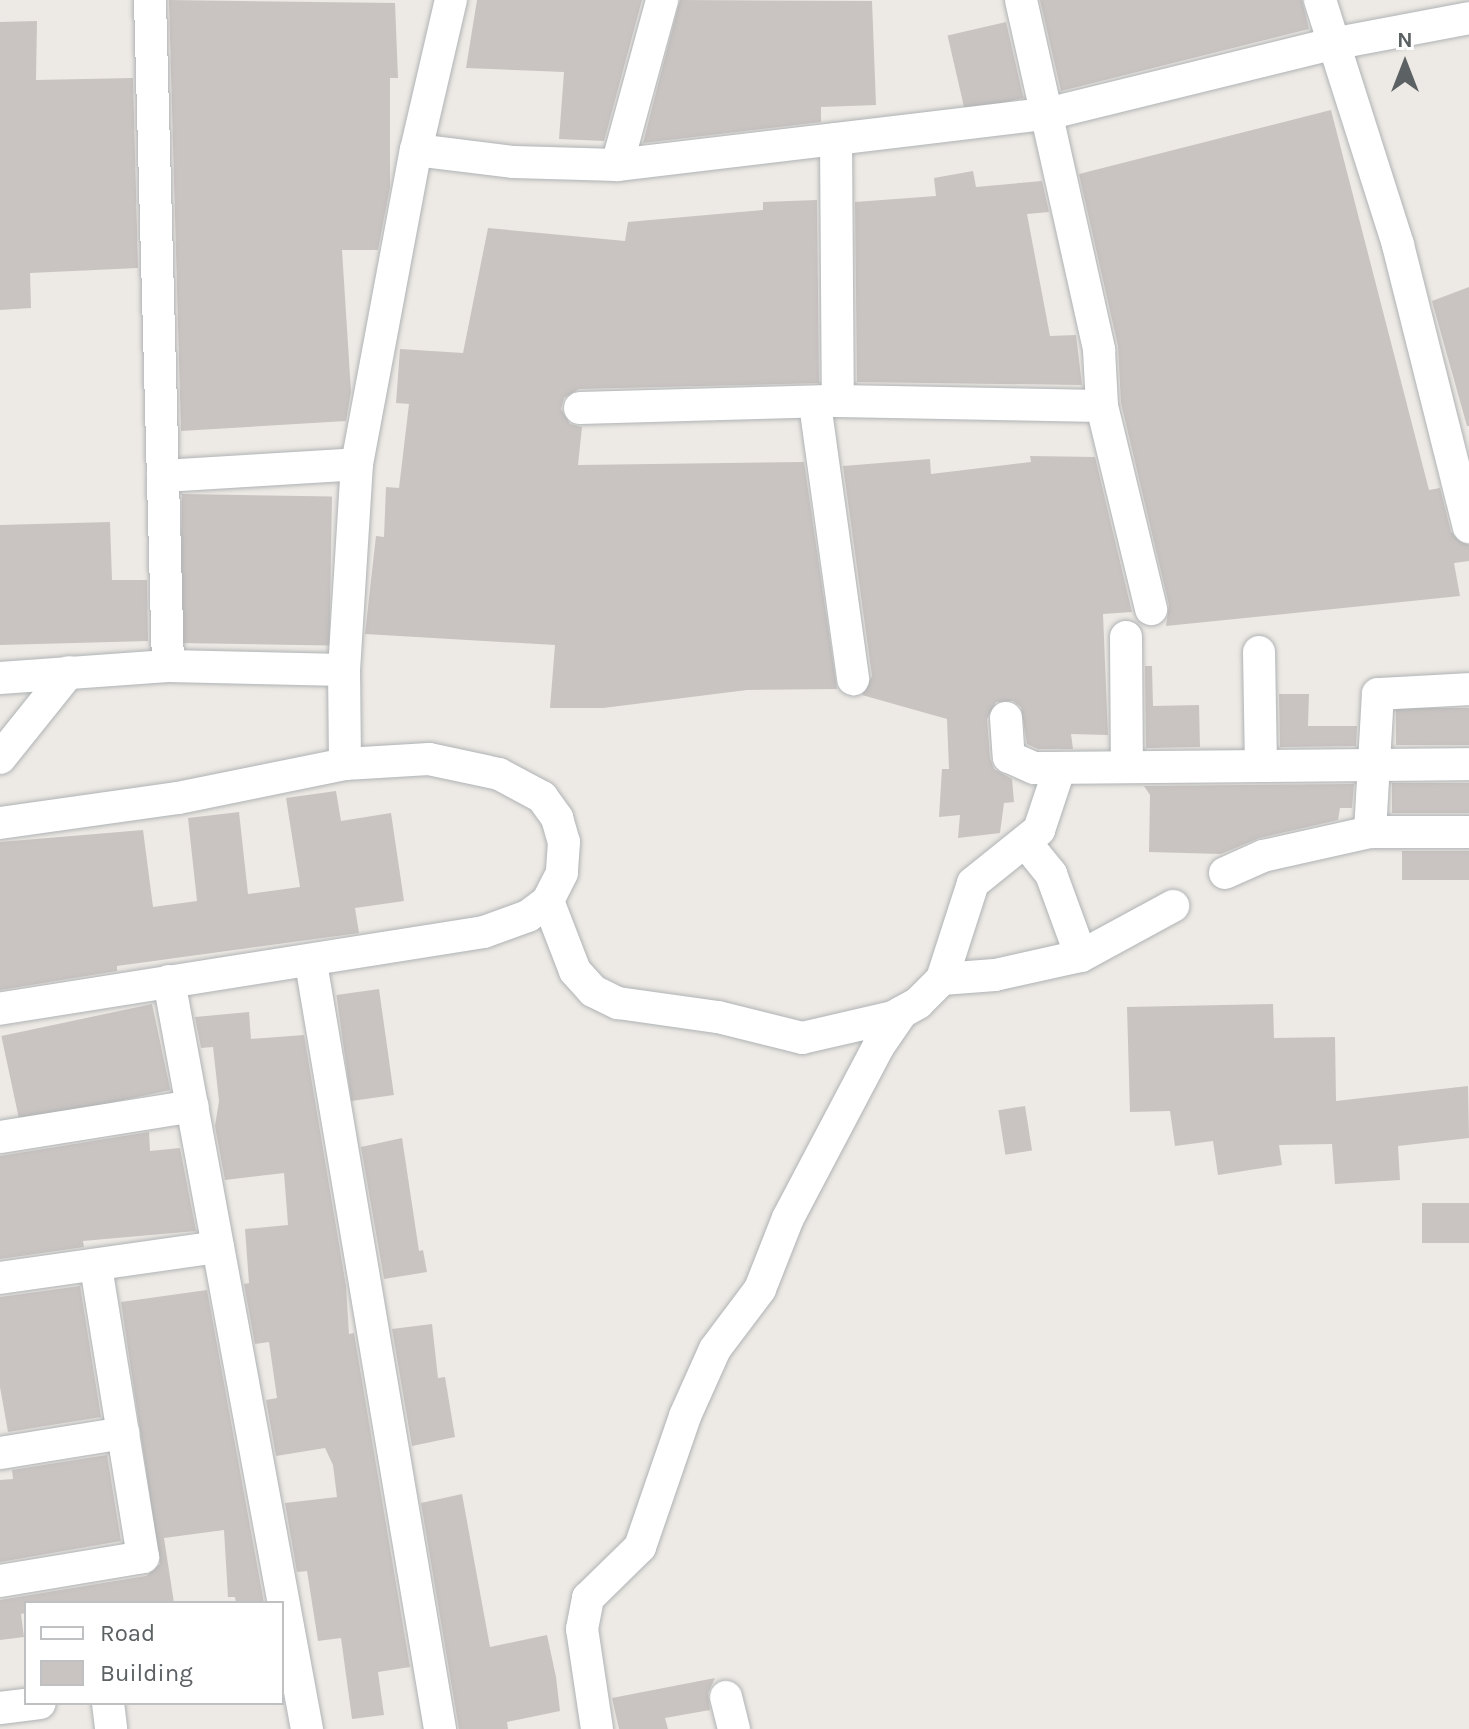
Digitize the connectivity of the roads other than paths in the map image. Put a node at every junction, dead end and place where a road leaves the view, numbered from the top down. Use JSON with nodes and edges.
{"nodes":[{"id":1,"x":150,"y":0,"type":"edge"},
{"id":2,"x":451,"y":0,"type":"edge"},
{"id":3,"x":662,"y":0,"type":"edge"},
{"id":4,"x":1021,"y":0,"type":"edge"},
{"id":5,"x":1320,"y":0,"type":"edge"},
{"id":6,"x":1469,"y":18,"type":"edge"},
{"id":7,"x":1332,"y":44,"type":"junction"},
{"id":8,"x":1047,"y":114,"type":"junction"},
{"id":9,"x":836,"y":139,"type":"junction"},
{"id":10,"x":416,"y":150,"type":"junction"},
{"id":11,"x":617,"y":165,"type":"junction"},
{"id":12,"x":826,"y":403,"type":"junction"},
{"id":13,"x":1102,"y":406,"type":"junction"},
{"id":14,"x":580,"y":408,"type":"dead end"},
{"id":15,"x":1460,"y":453,"type":"edge"},
{"id":16,"x":357,"y":464,"type":"junction"},
{"id":17,"x":163,"y":476,"type":"junction"},
{"id":18,"x":1469,"y":527,"type":"edge"},
{"id":19,"x":1151,"y":609,"type":"dead end"},
{"id":20,"x":1126,"y":637,"type":"dead end"},
{"id":21,"x":1259,"y":652,"type":"dead end"},
{"id":22,"x":168,"y":666,"type":"junction"},
{"id":23,"x":344,"y":670,"type":"junction"},
{"id":24,"x":69,"y":672,"type":"junction"},
{"id":25,"x":0,"y":678,"type":"edge"},
{"id":26,"x":853,"y":679,"type":"dead end"},
{"id":27,"x":1469,"y":689,"type":"edge"},
{"id":28,"x":1006,"y":718,"type":"dead end"},
{"id":29,"x":0,"y":758,"type":"edge"},
{"id":30,"x":345,"y":764,"type":"junction"},
{"id":31,"x":1261,"y":764,"type":"junction"},
{"id":32,"x":1469,"y":764,"type":"edge"},
{"id":33,"x":1374,"y":765,"type":"junction"},
{"id":34,"x":1127,"y":767,"type":"junction"},
{"id":35,"x":1056,"y":783,"type":"junction"},
{"id":36,"x":0,"y":823,"type":"edge"},
{"id":37,"x":1370,"y":832,"type":"junction"},
{"id":38,"x":1469,"y":832,"type":"edge"},
{"id":39,"x":1033,"y":836,"type":"junction"},
{"id":40,"x":1225,"y":873,"type":"dead end"},
{"id":41,"x":548,"y":901,"type":"junction"},
{"id":42,"x":1173,"y":906,"type":"dead end"},
{"id":43,"x":1081,"y":956,"type":"junction"},
{"id":44,"x":311,"y":963,"type":"junction"},
{"id":45,"x":942,"y":979,"type":"junction"},
{"id":46,"x":169,"y":981,"type":"junction"},
{"id":47,"x":0,"y":1009,"type":"edge"},
{"id":48,"x":902,"y":1012,"type":"junction"},
{"id":49,"x":193,"y":1106,"type":"junction"},
{"id":50,"x":0,"y":1137,"type":"edge"},
{"id":51,"x":218,"y":1247,"type":"junction"},
{"id":52,"x":96,"y":1266,"type":"junction"},
{"id":53,"x":0,"y":1278,"type":"edge"},
{"id":54,"x":123,"y":1433,"type":"junction"},
{"id":55,"x":0,"y":1453,"type":"edge"},
{"id":56,"x":0,"y":1581,"type":"edge"},
{"id":57,"x":278,"y":1601,"type":"edge"},
{"id":58,"x":284,"y":1636,"type":"edge"},
{"id":59,"x":288,"y":1660,"type":"edge"},
{"id":60,"x":726,"y":1697,"type":"dead end"},
{"id":61,"x":24,"y":1705,"type":"edge"},
{"id":62,"x":108,"y":1705,"type":"edge"},
{"id":63,"x":0,"y":1708,"type":"edge"},
{"id":64,"x":111,"y":1729,"type":"edge"},
{"id":65,"x":307,"y":1729,"type":"edge"},
{"id":66,"x":440,"y":1729,"type":"edge"},
{"id":67,"x":597,"y":1729,"type":"edge"},
{"id":68,"x":734,"y":1729,"type":"edge"}],
"edges":[{"from":1,"to":17,"type":"street"},
{"from":2,"to":10,"type":"street"},
{"from":3,"to":11,"type":"street"},
{"from":4,"to":8,"type":"street"},
{"from":5,"to":7,"type":"street"},
{"from":6,"to":7,"type":"street"},
{"from":7,"to":8,"type":"street"},
{"from":7,"to":15,"type":"street"},
{"from":8,"to":9,"type":"street"},
{"from":8,"to":13,"type":"street"},
{"from":9,"to":11,"type":"street"},
{"from":9,"to":12,"type":"street"},
{"from":10,"to":11,"type":"street"},
{"from":10,"to":16,"type":"street"},
{"from":12,"to":13,"type":"street"},
{"from":12,"to":14,"type":"street"},
{"from":12,"to":26,"type":"street"},
{"from":13,"to":19,"type":"street"},
{"from":15,"to":18,"type":"street"},
{"from":16,"to":17,"type":"street"},
{"from":16,"to":23,"type":"street"},
{"from":17,"to":22,"type":"street"},
{"from":20,"to":34,"type":"street"},
{"from":21,"to":31,"type":"street"},
{"from":22,"to":23,"type":"street"},
{"from":22,"to":24,"type":"street"},
{"from":23,"to":30,"type":"street"},
{"from":24,"to":25,"type":"street"},
{"from":24,"to":29,"type":"street"},
{"from":27,"to":33,"type":"street"},
{"from":28,"to":35,"type":"street"},
{"from":30,"to":36,"type":"street"},
{"from":30,"to":41,"type":"street"},
{"from":31,"to":33,"type":"street"},
{"from":31,"to":34,"type":"street"},
{"from":32,"to":33,"type":"street"},
{"from":33,"to":37,"type":"street"},
{"from":34,"to":35,"type":"street"},
{"from":35,"to":39,"type":"street"},
{"from":37,"to":38,"type":"street"},
{"from":37,"to":40,"type":"street"},
{"from":39,"to":43,"type":"street"},
{"from":39,"to":45,"type":"street"},
{"from":41,"to":44,"type":"street"},
{"from":41,"to":48,"type":"street"},
{"from":42,"to":43,"type":"street"},
{"from":43,"to":45,"type":"street"},
{"from":44,"to":46,"type":"street"},
{"from":44,"to":66,"type":"street"},
{"from":45,"to":48,"type":"street"},
{"from":46,"to":47,"type":"street"},
{"from":46,"to":49,"type":"street"},
{"from":48,"to":67,"type":"street"},
{"from":49,"to":50,"type":"street"},
{"from":49,"to":51,"type":"street"},
{"from":51,"to":52,"type":"street"},
{"from":51,"to":57,"type":"street"},
{"from":52,"to":53,"type":"street"},
{"from":52,"to":54,"type":"street"},
{"from":54,"to":55,"type":"street"},
{"from":54,"to":56,"type":"street"},
{"from":58,"to":59,"type":"street"},
{"from":59,"to":65,"type":"street"},
{"from":60,"to":68,"type":"street"},
{"from":61,"to":63,"type":"street"},
{"from":62,"to":64,"type":"street"}]}
